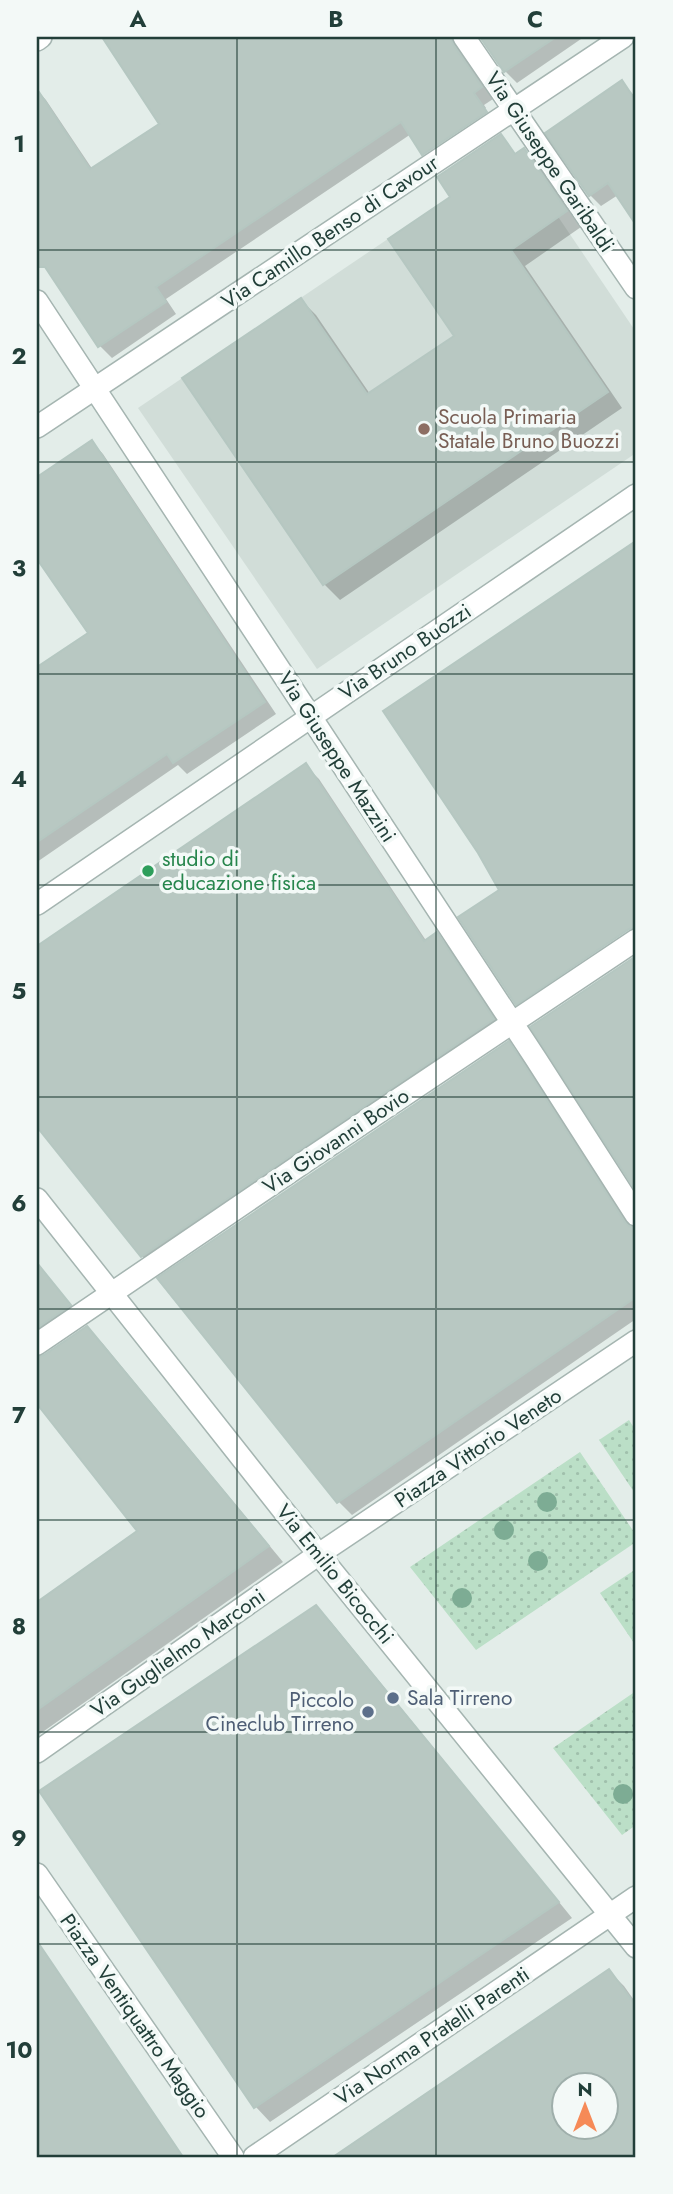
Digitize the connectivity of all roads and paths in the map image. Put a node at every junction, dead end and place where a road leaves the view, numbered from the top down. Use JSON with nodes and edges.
{"nodes":[{"id":1,"x":41,"y":37,"type":"edge"},
{"id":2,"x":464,"y":37,"type":"edge"},
{"id":3,"x":623,"y":37,"type":"edge"},
{"id":4,"x":37,"y":40,"type":"edge"},
{"id":5,"x":514,"y":110,"type":"junction"},
{"id":6,"x":636,"y":288,"type":"edge"},
{"id":7,"x":37,"y":301,"type":"edge"},
{"id":8,"x":95,"y":389,"type":"junction"},
{"id":9,"x":37,"y":428,"type":"edge"},
{"id":10,"x":636,"y":495,"type":"edge"},
{"id":11,"x":310,"y":716,"type":"junction"},
{"id":12,"x":37,"y":904,"type":"edge"},
{"id":13,"x":636,"y":940,"type":"edge"},
{"id":14,"x":512,"y":1022,"type":"junction"},
{"id":15,"x":37,"y":1199,"type":"edge"},
{"id":16,"x":636,"y":1215,"type":"edge"},
{"id":17,"x":110,"y":1293,"type":"junction"},
{"id":18,"x":636,"y":1341,"type":"edge"},
{"id":19,"x":37,"y":1344,"type":"edge"},
{"id":20,"x":319,"y":1554,"type":"junction"},
{"id":21,"x":37,"y":1752,"type":"edge"},
{"id":22,"x":37,"y":1874,"type":"edge"},
{"id":23,"x":636,"y":1897,"type":"edge"},
{"id":24,"x":610,"y":1914,"type":"junction"},
{"id":25,"x":636,"y":1947,"type":"edge"},
{"id":26,"x":233,"y":2157,"type":"edge"},
{"id":27,"x":254,"y":2157,"type":"edge"}],
"edges":[{"from":1,"to":4,"type":"street"},
{"from":2,"to":5,"type":"street","name":"Via Giuseppe Garibaldi"},
{"from":3,"to":5,"type":"street","name":"Via Camillo Benso di Cavour"},
{"from":5,"to":6,"type":"street","name":"Via Giuseppe Garibaldi"},
{"from":5,"to":8,"type":"street","name":"Via Camillo Benso di Cavour"},
{"from":7,"to":8,"type":"street","name":"Via Giuseppe Mazzini"},
{"from":8,"to":9,"type":"street","name":"Via Camillo Benso di Cavour"},
{"from":8,"to":11,"type":"street","name":"Via Giuseppe Mazzini"},
{"from":10,"to":11,"type":"street","name":"Via Bruno Buozzi"},
{"from":11,"to":12,"type":"street","name":"Via Bruno Buozzi"},
{"from":11,"to":14,"type":"street","name":"Via Giuseppe Mazzini"},
{"from":13,"to":14,"type":"street","name":"Via Giovanni Bovio"},
{"from":14,"to":16,"type":"street","name":"Via Giuseppe Mazzini"},
{"from":14,"to":17,"type":"street","name":"Via Giovanni Bovio"},
{"from":15,"to":17,"type":"street","name":"Via Emilio Bicocchi"},
{"from":17,"to":19,"type":"street","name":"Via Giovanni Bovio"},
{"from":17,"to":20,"type":"street","name":"Via Emilio Bicocchi"},
{"from":18,"to":20,"type":"street","name":"Piazza Vittorio Veneto"},
{"from":20,"to":21,"type":"street","name":"Via Guglielmo Marconi"},
{"from":20,"to":24,"type":"street","name":"Via Emilio Bicocchi"},
{"from":22,"to":26,"type":"street","name":"Piazza Ventiquattro Maggio"},
{"from":23,"to":24,"type":"street"},
{"from":24,"to":25,"type":"street","name":"Via Emilio Bicocchi"},
{"from":24,"to":27,"type":"street","name":"Via Norma Pratelli Parenti"}]}
